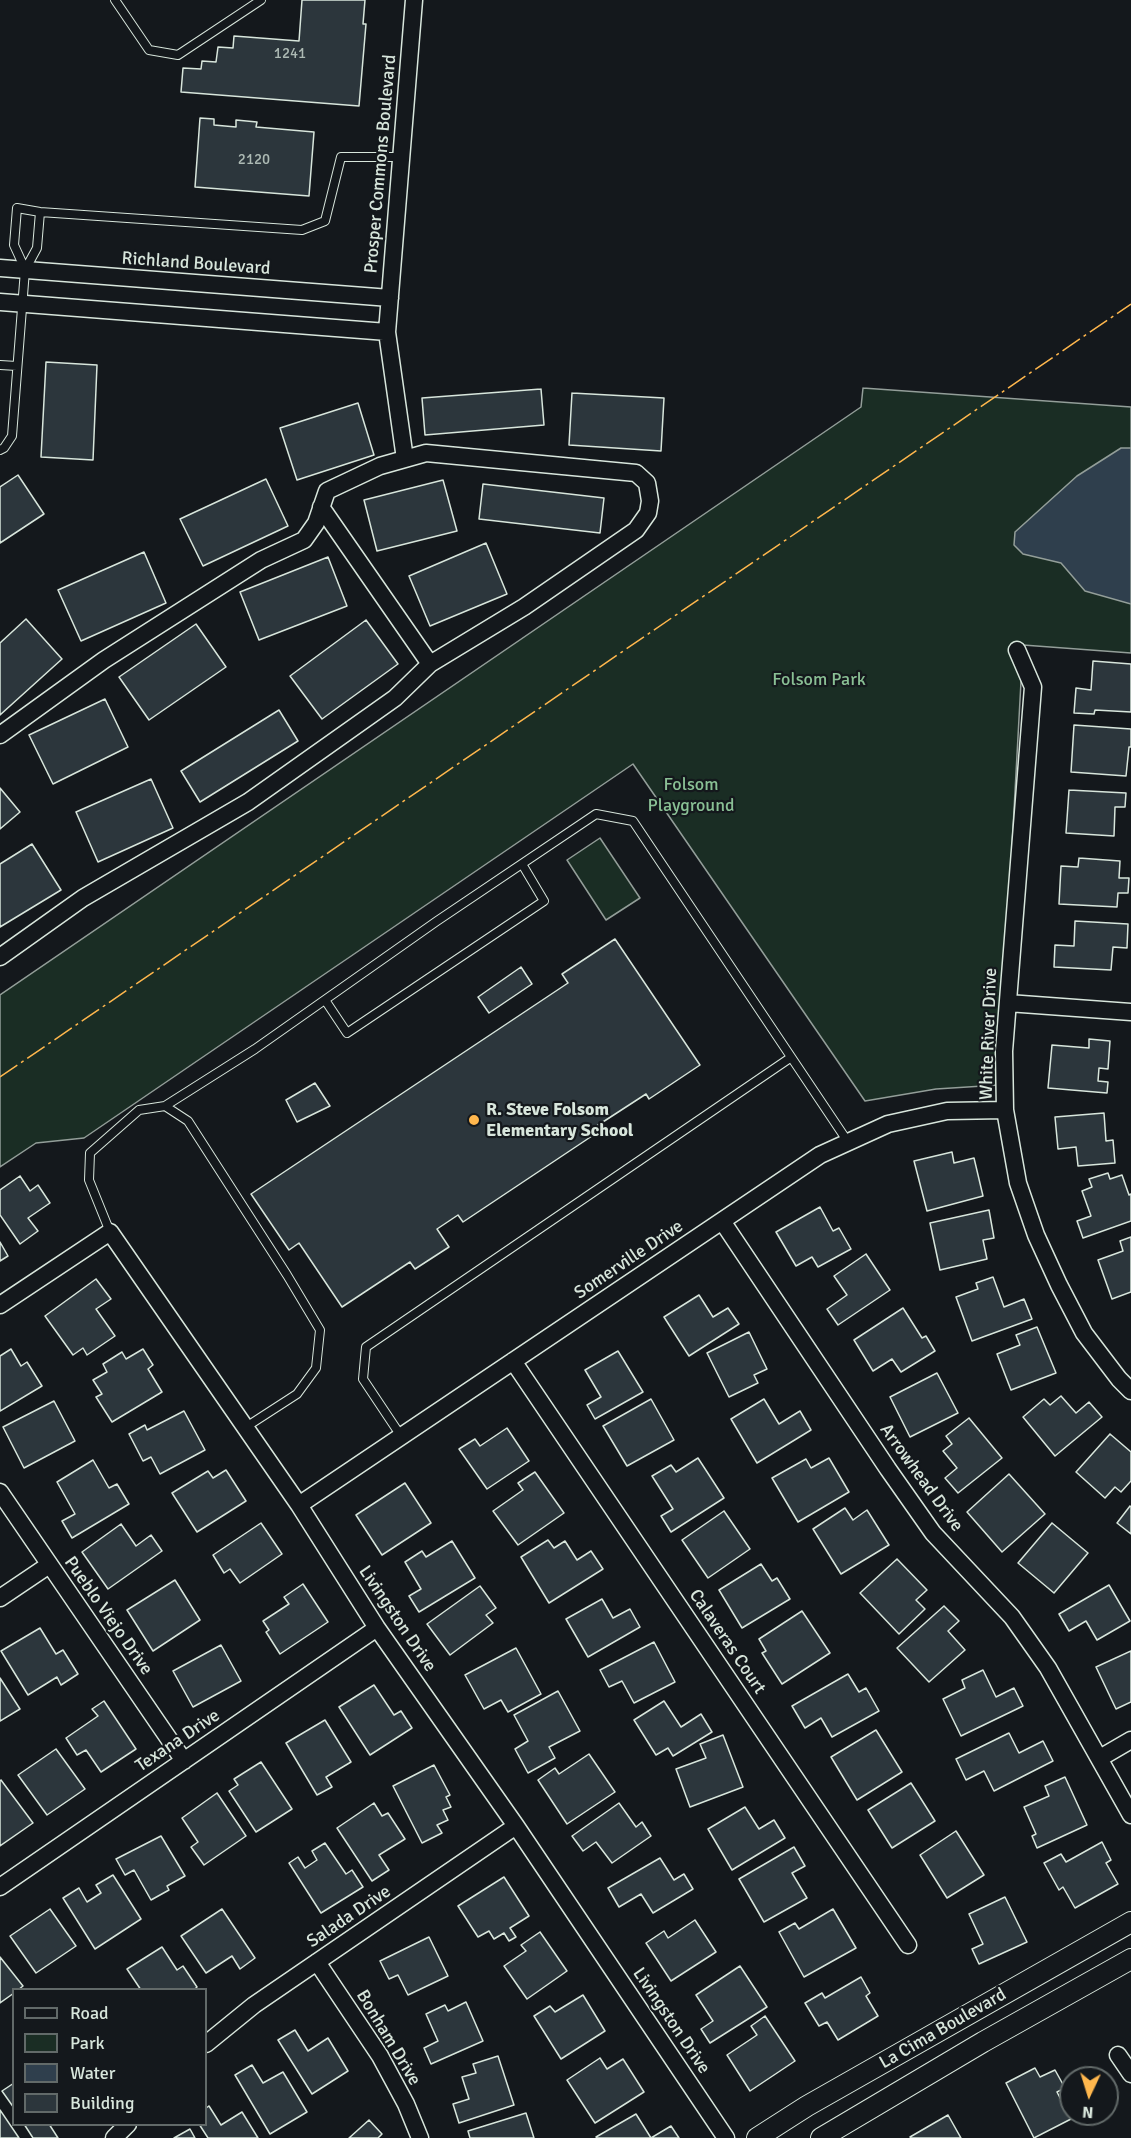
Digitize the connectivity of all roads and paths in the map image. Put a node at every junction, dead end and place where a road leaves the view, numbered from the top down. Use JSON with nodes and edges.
{"nodes":[{"id":1,"x":115,"y":0,"type":"edge"},
{"id":2,"x":261,"y":0,"type":"edge"},
{"id":3,"x":414,"y":0,"type":"edge"},
{"id":4,"x":401,"y":157,"type":"junction"},
{"id":5,"x":40,"y":212,"type":"junction"},
{"id":6,"x":0,"y":268,"type":"edge"},
{"id":7,"x":25,"y":270,"type":"junction"},
{"id":8,"x":390,"y":298,"type":"junction"},
{"id":9,"x":0,"y":302,"type":"edge"},
{"id":10,"x":24,"y":303,"type":"junction"},
{"id":11,"x":387,"y":332,"type":"junction"},
{"id":12,"x":0,"y":365,"type":"edge"},
{"id":13,"x":17,"y":366,"type":"junction"},
{"id":14,"x":0,"y":450,"type":"edge"},
{"id":15,"x":405,"y":459,"type":"junction"},
{"id":16,"x":321,"y":507,"type":"junction"},
{"id":17,"x":1017,"y":650,"type":"dead end"},
{"id":18,"x":430,"y":664,"type":"junction"},
{"id":19,"x":0,"y":735,"type":"edge"},
{"id":20,"x":522,"y":864,"type":"junction"},
{"id":21,"x":0,"y":957,"type":"edge"},
{"id":22,"x":325,"y":1000,"type":"junction"},
{"id":23,"x":1008,"y":1003,"type":"junction"},
{"id":24,"x":1131,"y":1012,"type":"edge"},
{"id":25,"x":790,"y":1058,"type":"junction"},
{"id":26,"x":165,"y":1106,"type":"junction"},
{"id":27,"x":1005,"y":1110,"type":"junction"},
{"id":28,"x":848,"y":1142,"type":"junction"},
{"id":29,"x":722,"y":1221,"type":"junction"},
{"id":30,"x":110,"y":1232,"type":"junction"},
{"id":31,"x":0,"y":1305,"type":"edge"},
{"id":32,"x":513,"y":1361,"type":"junction"},
{"id":33,"x":1131,"y":1391,"type":"edge"},
{"id":34,"x":246,"y":1427,"type":"junction"},
{"id":35,"x":401,"y":1436,"type":"junction"},
{"id":36,"x":0,"y":1492,"type":"edge"},
{"id":37,"x":299,"y":1505,"type":"junction"},
{"id":38,"x":49,"y":1565,"type":"junction"},
{"id":39,"x":0,"y":1598,"type":"edge"},
{"id":40,"x":377,"y":1628,"type":"junction"},
{"id":41,"x":1131,"y":1740,"type":"edge"},
{"id":42,"x":1100,"y":1758,"type":"junction"},
{"id":43,"x":184,"y":1761,"type":"junction"},
{"id":44,"x":1131,"y":1815,"type":"edge"},
{"id":45,"x":516,"y":1826,"type":"junction"},
{"id":46,"x":0,"y":1887,"type":"edge"},
{"id":47,"x":1131,"y":1922,"type":"edge"},
{"id":48,"x":908,"y":1945,"type":"dead end"},
{"id":49,"x":1131,"y":1959,"type":"edge"},
{"id":50,"x":317,"y":1962,"type":"junction"},
{"id":51,"x":207,"y":2043,"type":"edge"},
{"id":52,"x":1118,"y":2055,"type":"dead end"},
{"id":53,"x":1131,"y":2074,"type":"edge"},
{"id":54,"x":126,"y":2126,"type":"edge"},
{"id":55,"x":114,"y":2138,"type":"edge"},
{"id":56,"x":420,"y":2138,"type":"edge"},
{"id":57,"x":726,"y":2138,"type":"edge"},
{"id":58,"x":757,"y":2138,"type":"edge"},
{"id":59,"x":821,"y":2138,"type":"edge"}],
"edges":[{"from":1,"to":2,"type":"lane"},
{"from":3,"to":4,"type":"street","name":"Prosper Commons Boulevard"},
{"from":4,"to":5,"type":"lane"},
{"from":4,"to":8,"type":"street","name":"Prosper Commons Boulevard"},
{"from":5,"to":7,"type":"lane"},
{"from":5,"to":7,"type":"lane"},
{"from":6,"to":7,"type":"street","name":"Richland Boulevard"},
{"from":7,"to":8,"type":"street","name":"Richland Boulevard"},
{"from":7,"to":10,"type":"lane"},
{"from":8,"to":11,"type":"street","name":"Prosper Commons Boulevard"},
{"from":9,"to":10,"type":"street"},
{"from":10,"to":11,"type":"street"},
{"from":10,"to":13,"type":"lane"},
{"from":11,"to":15,"type":"street","name":"Prosper Commons Boulevard"},
{"from":12,"to":13,"type":"lane"},
{"from":13,"to":14,"type":"lane"},
{"from":15,"to":16,"type":"street"},
{"from":15,"to":18,"type":"street"},
{"from":16,"to":18,"type":"street"},
{"from":16,"to":19,"type":"street"},
{"from":17,"to":23,"type":"street","name":"White River Drive"},
{"from":18,"to":21,"type":"street"},
{"from":20,"to":22,"type":"lane"},
{"from":20,"to":22,"type":"lane"},
{"from":20,"to":25,"type":"lane"},
{"from":22,"to":26,"type":"lane"},
{"from":23,"to":24,"type":"street"},
{"from":23,"to":27,"type":"street","name":"White River Drive"},
{"from":25,"to":28,"type":"lane"},
{"from":25,"to":35,"type":"lane"},
{"from":26,"to":30,"type":"lane"},
{"from":26,"to":34,"type":"lane"},
{"from":27,"to":28,"type":"street","name":"Somerville Drive"},
{"from":27,"to":33,"type":"street","name":"White River Drive"},
{"from":28,"to":29,"type":"street","name":"Somerville Drive"},
{"from":29,"to":32,"type":"street","name":"Somerville Drive"},
{"from":29,"to":42,"type":"street","name":"Arrowhead Drive"},
{"from":30,"to":31,"type":"street"},
{"from":30,"to":34,"type":"street","name":"Livingston Drive"},
{"from":32,"to":35,"type":"street","name":"Somerville Drive"},
{"from":32,"to":48,"type":"street","name":"Calaveras Court"},
{"from":34,"to":37,"type":"street","name":"Livingston Drive"},
{"from":35,"to":37,"type":"street","name":"Somerville Drive"},
{"from":36,"to":38,"type":"street","name":"Pueblo Viejo Drive"},
{"from":37,"to":40,"type":"street","name":"Livingston Drive"},
{"from":38,"to":39,"type":"street"},
{"from":38,"to":43,"type":"street","name":"Pueblo Viejo Drive"},
{"from":40,"to":43,"type":"street","name":"Texana Drive"},
{"from":40,"to":45,"type":"street","name":"Livingston Drive"},
{"from":41,"to":42,"type":"street"},
{"from":42,"to":44,"type":"street","name":"Arrowhead Drive"},
{"from":43,"to":46,"type":"street","name":"Texana Drive"},
{"from":45,"to":50,"type":"street","name":"Salada Drive"},
{"from":45,"to":57,"type":"street","name":"Livingston Drive"},
{"from":47,"to":58,"type":"street","name":"La Cima Boulevard"},
{"from":49,"to":59,"type":"street","name":"La Cima Boulevard"},
{"from":50,"to":51,"type":"street","name":"Salada Drive"},
{"from":50,"to":56,"type":"street","name":"Bonham Drive"},
{"from":52,"to":53,"type":"street"},
{"from":54,"to":55,"type":"street"}]}
